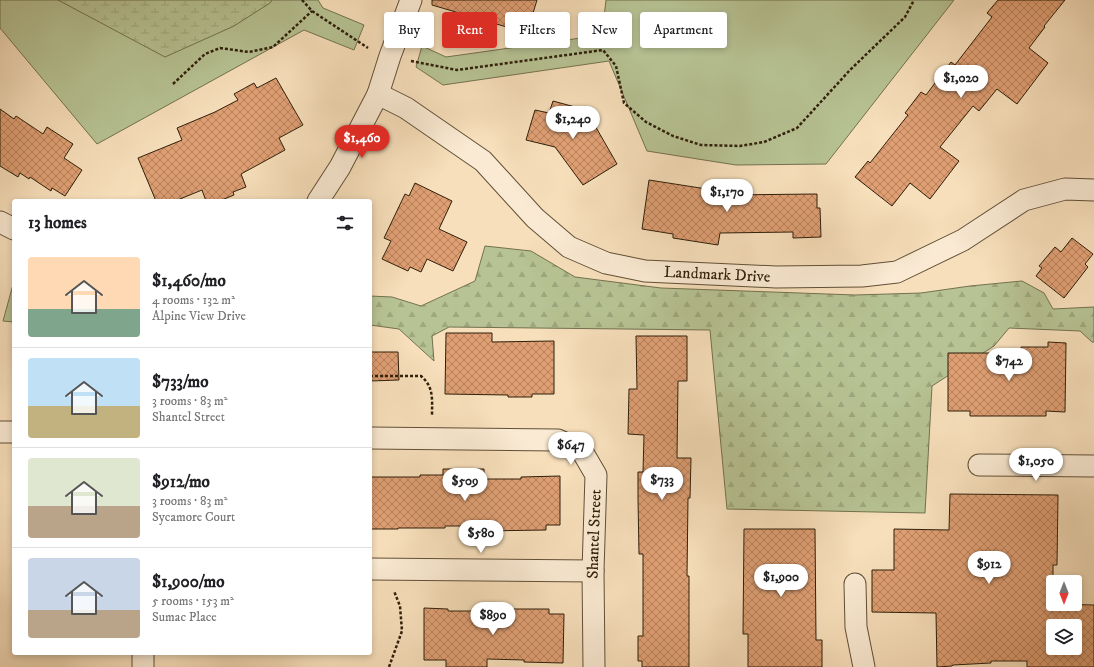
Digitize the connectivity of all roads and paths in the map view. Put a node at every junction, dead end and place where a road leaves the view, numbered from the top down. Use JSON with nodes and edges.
{"nodes":[{"id":1,"x":302,"y":0,"type":"edge"},
{"id":2,"x":411,"y":0,"type":"edge"},
{"id":3,"x":914,"y":0,"type":"edge"},
{"id":4,"x":312,"y":11,"type":"junction"},
{"id":5,"x":369,"y":48,"type":"dead end"},
{"id":6,"x":407,"y":60,"type":"dead end"},
{"id":7,"x":173,"y":84,"type":"dead end"},
{"id":8,"x":378,"y":94,"type":"junction"},
{"id":9,"x":1094,"y":190,"type":"edge"},
{"id":10,"x":319,"y":199,"type":"edge"},
{"id":11,"x":0,"y":222,"type":"edge"},
{"id":12,"x":12,"y":228,"type":"edge"},
{"id":13,"x":372,"y":376,"type":"edge"},
{"id":14,"x":432,"y":416,"type":"dead end"},
{"id":15,"x":0,"y":432,"type":"edge"},
{"id":16,"x":12,"y":432,"type":"edge"},
{"id":17,"x":372,"y":438,"type":"edge"},
{"id":18,"x":979,"y":465,"type":"dead end"},
{"id":19,"x":1094,"y":466,"type":"edge"},
{"id":20,"x":372,"y":569,"type":"edge"},
{"id":21,"x":592,"y":571,"type":"junction"},
{"id":22,"x":855,"y":584,"type":"dead end"},
{"id":23,"x":392,"y":586,"type":"dead end"},
{"id":24,"x":143,"y":655,"type":"edge"},
{"id":25,"x":143,"y":667,"type":"edge"},
{"id":26,"x":389,"y":667,"type":"edge"},
{"id":27,"x":594,"y":667,"type":"edge"},
{"id":28,"x":864,"y":667,"type":"edge"}],
"edges":[{"from":1,"to":4,"type":"path"},
{"from":2,"to":8,"type":"street"},
{"from":3,"to":6,"type":"path"},
{"from":4,"to":5,"type":"path"},
{"from":4,"to":7,"type":"path"},
{"from":8,"to":9,"type":"street","name":"Landmark Drive"},
{"from":8,"to":10,"type":"street"},
{"from":11,"to":12,"type":"street"},
{"from":13,"to":14,"type":"path"},
{"from":15,"to":16,"type":"street"},
{"from":17,"to":21,"type":"street","name":"Shantel Street"},
{"from":18,"to":19,"type":"street"},
{"from":20,"to":21,"type":"street"},
{"from":21,"to":27,"type":"street","name":"Shantel Street"},
{"from":22,"to":28,"type":"street"},
{"from":23,"to":26,"type":"path"},
{"from":24,"to":25,"type":"street"}]}
